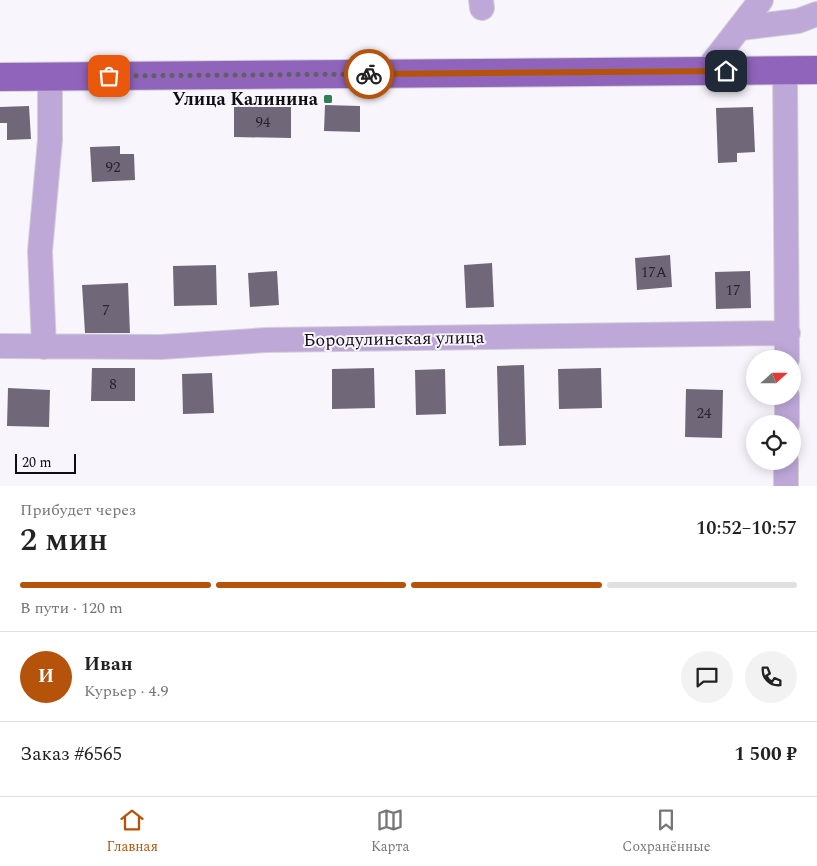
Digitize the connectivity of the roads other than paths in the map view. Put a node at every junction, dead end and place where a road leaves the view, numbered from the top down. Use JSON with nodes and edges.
{"nodes":[{"id":1,"x":761,"y":0,"type":"edge"},
{"id":2,"x":817,"y":14,"type":"edge"},
{"id":3,"x":741,"y":28,"type":"junction"},
{"id":4,"x":805,"y":69,"type":"edge"},
{"id":5,"x":706,"y":71,"type":"junction"},
{"id":6,"x":0,"y":77,"type":"edge"},
{"id":7,"x":50,"y":77,"type":"junction"},
{"id":8,"x":788,"y":333,"type":"junction"},
{"id":9,"x":0,"y":346,"type":"edge"},
{"id":10,"x":44,"y":347,"type":"junction"},
{"id":11,"x":788,"y":350,"type":"edge"},
{"id":12,"x":786,"y":470,"type":"edge"},
{"id":13,"x":786,"y":486,"type":"edge"}],
"edges":[{"from":1,"to":3,"type":"street"},
{"from":2,"to":3,"type":"street"},
{"from":3,"to":5,"type":"street"},
{"from":4,"to":5,"type":"main road"},
{"from":4,"to":8,"type":"street"},
{"from":5,"to":7,"type":"main road"},
{"from":6,"to":7,"type":"main road"},
{"from":7,"to":10,"type":"street"},
{"from":8,"to":10,"type":"street","name":"Бородулинская улица"},
{"from":8,"to":11,"type":"street"},
{"from":9,"to":10,"type":"street","name":"Бородулинская улица"},
{"from":12,"to":13,"type":"street"}]}
